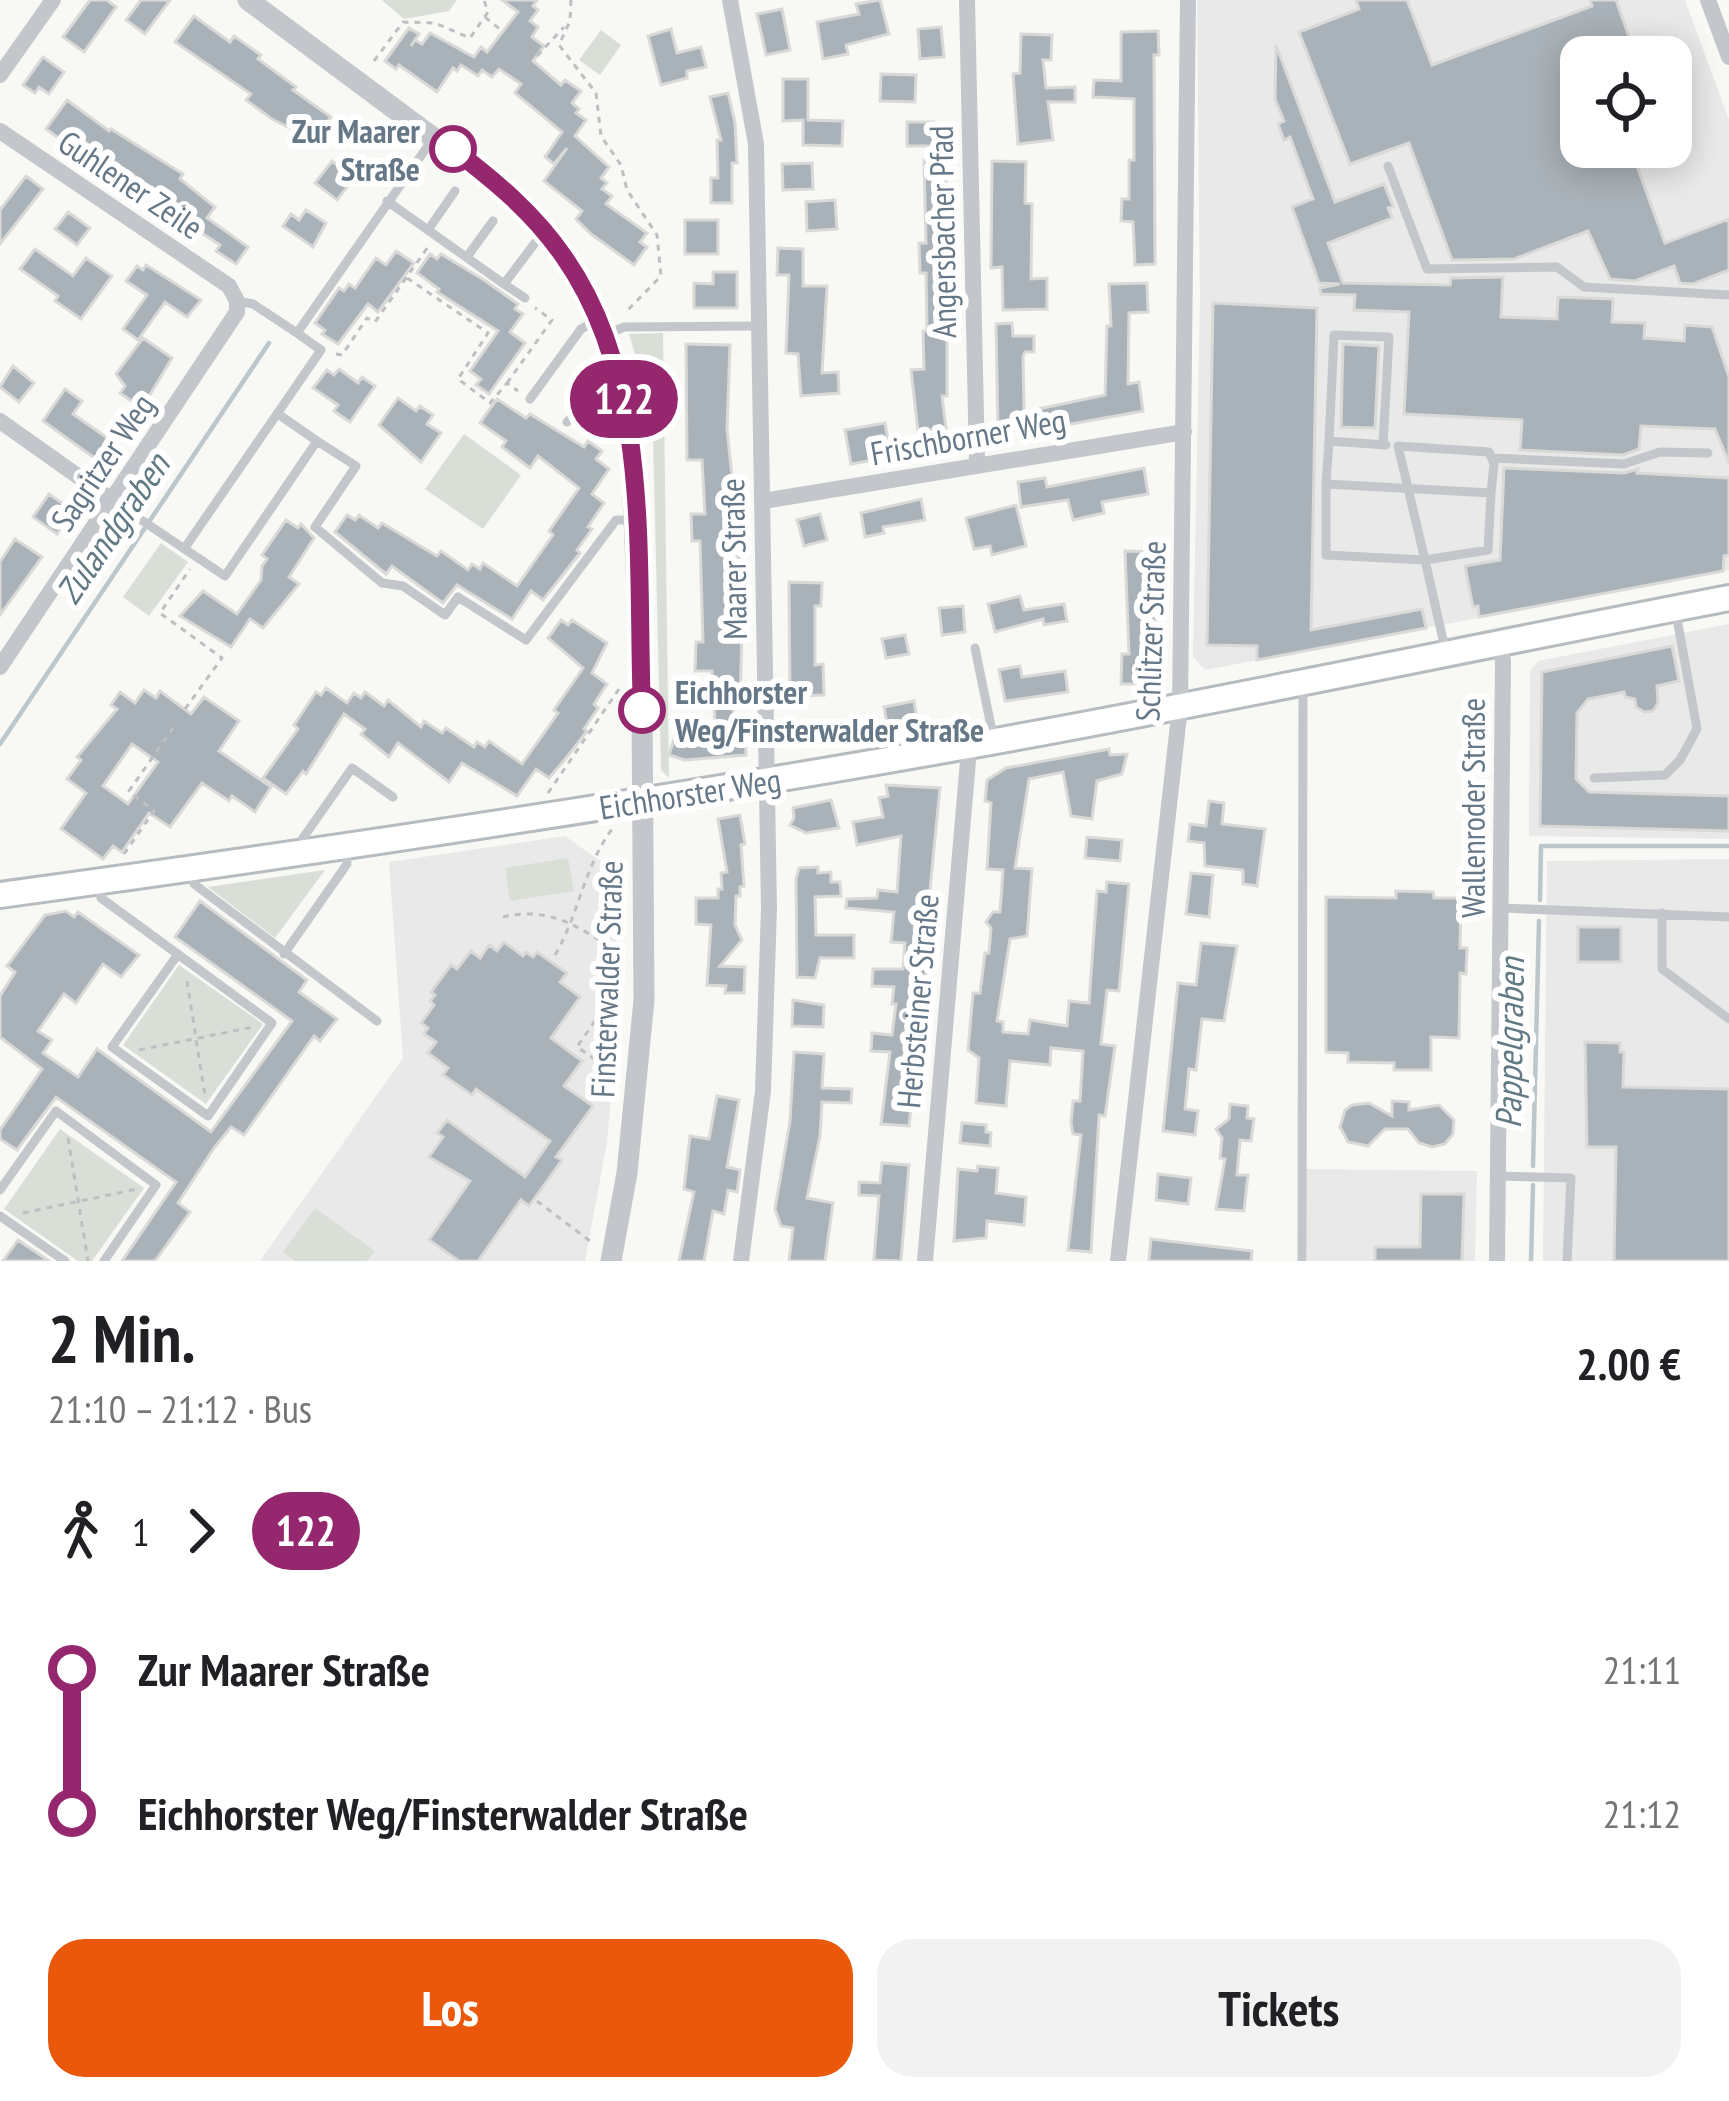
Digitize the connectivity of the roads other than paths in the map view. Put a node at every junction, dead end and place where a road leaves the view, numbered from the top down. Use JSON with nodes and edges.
{"nodes":[{"id":1,"x":53,"y":0,"type":"edge"},
{"id":2,"x":248,"y":0,"type":"edge"},
{"id":3,"x":730,"y":0,"type":"edge"},
{"id":4,"x":968,"y":0,"type":"edge"},
{"id":5,"x":1188,"y":0,"type":"edge"},
{"id":6,"x":1708,"y":0,"type":"edge"},
{"id":7,"x":1729,"y":57,"type":"edge"},
{"id":8,"x":0,"y":75,"type":"edge"},
{"id":9,"x":0,"y":131,"type":"edge"},
{"id":10,"x":435,"y":136,"type":"junction"},
{"id":11,"x":1388,"y":166,"type":"dead end"},
{"id":12,"x":455,"y":191,"type":"dead end"},
{"id":13,"x":387,"y":201,"type":"junction"},
{"id":14,"x":493,"y":221,"type":"dead end"},
{"id":15,"x":544,"y":231,"type":"junction"},
{"id":16,"x":432,"y":232,"type":"junction"},
{"id":17,"x":467,"y":257,"type":"junction"},
{"id":18,"x":504,"y":284,"type":"junction"},
{"id":19,"x":233,"y":293,"type":"junction"},
{"id":20,"x":1729,"y":295,"type":"edge"},
{"id":21,"x":525,"y":298,"type":"road end"},
{"id":22,"x":609,"y":324,"type":"junction"},
{"id":23,"x":760,"y":326,"type":"junction"},
{"id":24,"x":297,"y":333,"type":"junction"},
{"id":25,"x":621,"y":380,"type":"junction"},
{"id":26,"x":530,"y":399,"type":"road end"},
{"id":27,"x":278,"y":414,"type":"junction"},
{"id":28,"x":0,"y":421,"type":"edge"},
{"id":29,"x":567,"y":422,"type":"dead end"},
{"id":30,"x":1184,"y":432,"type":"junction"},
{"id":31,"x":1329,"y":441,"type":"junction"},
{"id":32,"x":317,"y":442,"type":"junction"},
{"id":33,"x":1384,"y":445,"type":"junction"},
{"id":34,"x":1398,"y":446,"type":"junction"},
{"id":35,"x":1708,"y":453,"type":"dead end"},
{"id":36,"x":1493,"y":458,"type":"junction"},
{"id":37,"x":977,"y":463,"type":"junction"},
{"id":38,"x":1326,"y":484,"type":"junction"},
{"id":39,"x":1406,"y":489,"type":"junction"},
{"id":40,"x":1492,"y":493,"type":"junction"},
{"id":41,"x":112,"y":501,"type":"junction"},
{"id":42,"x":763,"y":502,"type":"junction"},
{"id":43,"x":634,"y":520,"type":"junction"},
{"id":44,"x":184,"y":549,"type":"junction"},
{"id":45,"x":1425,"y":560,"type":"junction"},
{"id":46,"x":1729,"y":598,"type":"edge"},
{"id":47,"x":1676,"y":608,"type":"junction"},
{"id":48,"x":1498,"y":644,"type":"junction"},
{"id":49,"x":975,"y":648,"type":"dead end"},
{"id":50,"x":1446,"y":653,"type":"junction"},
{"id":51,"x":0,"y":668,"type":"edge"},
{"id":52,"x":1303,"y":683,"type":"junction"},
{"id":53,"x":1180,"y":707,"type":"junction"},
{"id":54,"x":994,"y":741,"type":"junction"},
{"id":55,"x":966,"y":746,"type":"junction"},
{"id":56,"x":1594,"y":778,"type":"dead end"},
{"id":57,"x":766,"y":781,"type":"junction"},
{"id":58,"x":393,"y":797,"type":"dead end"},
{"id":59,"x":641,"y":801,"type":"junction"},
{"id":60,"x":346,"y":848,"type":"junction"},
{"id":61,"x":307,"y":854,"type":"junction"},
{"id":62,"x":190,"y":869,"type":"junction"},
{"id":63,"x":97,"y":881,"type":"junction"},
{"id":64,"x":0,"y":895,"type":"edge"},
{"id":65,"x":1502,"y":908,"type":"junction"},
{"id":66,"x":1662,"y":913,"type":"junction"},
{"id":67,"x":1729,"y":916,"type":"edge"},
{"id":68,"x":284,"y":954,"type":"junction"},
{"id":69,"x":181,"y":956,"type":"junction"},
{"id":70,"x":1729,"y":1018,"type":"edge"},
{"id":71,"x":377,"y":1022,"type":"dead end"},
{"id":72,"x":1498,"y":1176,"type":"junction"},
{"id":73,"x":0,"y":1190,"type":"edge"},
{"id":74,"x":1,"y":1217,"type":"edge"},
{"id":75,"x":603,"y":1253,"type":"edge"},
{"id":76,"x":65,"y":1261,"type":"edge"},
{"id":77,"x":104,"y":1261,"type":"edge"},
{"id":78,"x":741,"y":1261,"type":"edge"},
{"id":79,"x":925,"y":1261,"type":"edge"},
{"id":80,"x":1118,"y":1261,"type":"edge"},
{"id":81,"x":1302,"y":1261,"type":"edge"},
{"id":82,"x":1497,"y":1261,"type":"edge"},
{"id":83,"x":1567,"y":1261,"type":"edge"}],
"edges":[{"from":1,"to":8,"type":"street"},
{"from":2,"to":10,"type":"street","name":"Finsterwalder Straße"},
{"from":3,"to":23,"type":"street","name":"Maarer Straße"},
{"from":4,"to":37,"type":"street","name":"Angersbacher Pfad"},
{"from":5,"to":30,"type":"street","name":"Schlitzer Straße"},
{"from":6,"to":7,"type":"street"},
{"from":9,"to":19,"type":"street","name":"Guhlener Zeile"},
{"from":10,"to":13,"type":"lane"},
{"from":10,"to":15,"type":"street","name":"Finsterwalder Straße"},
{"from":11,"to":20,"type":"lane"},
{"from":12,"to":16,"type":"lane"},
{"from":13,"to":16,"type":"lane"},
{"from":13,"to":24,"type":"lane"},
{"from":14,"to":17,"type":"lane"},
{"from":15,"to":18,"type":"lane"},
{"from":15,"to":22,"type":"street","name":"Finsterwalder Straße"},
{"from":16,"to":17,"type":"lane"},
{"from":17,"to":18,"type":"lane"},
{"from":18,"to":21,"type":"lane"},
{"from":19,"to":24,"type":"lane"},
{"from":19,"to":41,"type":"street","name":"Sagritzer Weg"},
{"from":22,"to":23,"type":"lane"},
{"from":22,"to":25,"type":"street","name":"Finsterwalder Straße"},
{"from":22,"to":26,"type":"lane"},
{"from":23,"to":42,"type":"street","name":"Maarer Straße"},
{"from":24,"to":27,"type":"lane"},
{"from":25,"to":29,"type":"lane"},
{"from":25,"to":43,"type":"street","name":"Finsterwalder Straße"},
{"from":27,"to":32,"type":"lane"},
{"from":27,"to":44,"type":"lane"},
{"from":28,"to":41,"type":"street"},
{"from":30,"to":37,"type":"street","name":"Frischborner Weg"},
{"from":30,"to":53,"type":"street","name":"Schlitzer Straße"},
{"from":31,"to":33,"type":"lane"},
{"from":31,"to":33,"type":"lane"},
{"from":31,"to":38,"type":"lane"},
{"from":32,"to":43,"type":"lane"},
{"from":32,"to":44,"type":"lane"},
{"from":33,"to":34,"type":"lane"},
{"from":34,"to":36,"type":"lane"},
{"from":34,"to":39,"type":"lane"},
{"from":35,"to":36,"type":"lane"},
{"from":36,"to":40,"type":"lane"},
{"from":37,"to":42,"type":"street","name":"Frischborner Weg"},
{"from":38,"to":39,"type":"lane"},
{"from":38,"to":45,"type":"lane"},
{"from":39,"to":40,"type":"lane"},
{"from":39,"to":45,"type":"lane"},
{"from":40,"to":45,"type":"lane"},
{"from":41,"to":44,"type":"lane"},
{"from":41,"to":51,"type":"street","name":"Sagritzer Weg"},
{"from":42,"to":57,"type":"street","name":"Maarer Straße"},
{"from":43,"to":59,"type":"street","name":"Finsterwalder Straße"},
{"from":45,"to":50,"type":"lane"},
{"from":46,"to":47,"type":"main road","name":"Eichhorster Weg"},
{"from":47,"to":48,"type":"main road","name":"Eichhorster Weg"},
{"from":47,"to":56,"type":"lane"},
{"from":48,"to":50,"type":"main road","name":"Eichhorster Weg"},
{"from":48,"to":65,"type":"street","name":"Wallenroder Straße"},
{"from":49,"to":54,"type":"lane"},
{"from":50,"to":52,"type":"main road","name":"Eichhorster Weg"},
{"from":52,"to":53,"type":"main road","name":"Eichhorster Weg"},
{"from":52,"to":81,"type":"lane"},
{"from":53,"to":54,"type":"main road","name":"Eichhorster Weg"},
{"from":53,"to":80,"type":"street","name":"Schlitzer Straße"},
{"from":54,"to":55,"type":"main road","name":"Eichhorster Weg"},
{"from":55,"to":57,"type":"main road","name":"Eichhorster Weg"},
{"from":55,"to":79,"type":"street","name":"Herbsteiner Straße"},
{"from":57,"to":59,"type":"main road","name":"Eichhorster Weg"},
{"from":57,"to":78,"type":"street","name":"Maarer Straße"},
{"from":58,"to":61,"type":"lane"},
{"from":59,"to":60,"type":"main road","name":"Eichhorster Weg"},
{"from":59,"to":75,"type":"street","name":"Finsterwalder Straße"},
{"from":60,"to":61,"type":"main road","name":"Eichhorster Weg"},
{"from":60,"to":68,"type":"lane"},
{"from":61,"to":62,"type":"main road","name":"Eichhorster Weg"},
{"from":62,"to":63,"type":"main road","name":"Eichhorster Weg"},
{"from":62,"to":68,"type":"lane"},
{"from":63,"to":64,"type":"main road","name":"Eichhorster Weg"},
{"from":63,"to":69,"type":"lane"},
{"from":65,"to":66,"type":"lane"},
{"from":65,"to":72,"type":"street","name":"Wallenroder Straße"},
{"from":66,"to":67,"type":"lane"},
{"from":66,"to":70,"type":"lane"},
{"from":68,"to":71,"type":"lane"},
{"from":69,"to":69,"type":"lane"},
{"from":72,"to":82,"type":"street","name":"Wallenroder Straße"},
{"from":72,"to":83,"type":"lane"},
{"from":73,"to":77,"type":"lane"},
{"from":74,"to":76,"type":"lane"}]}
